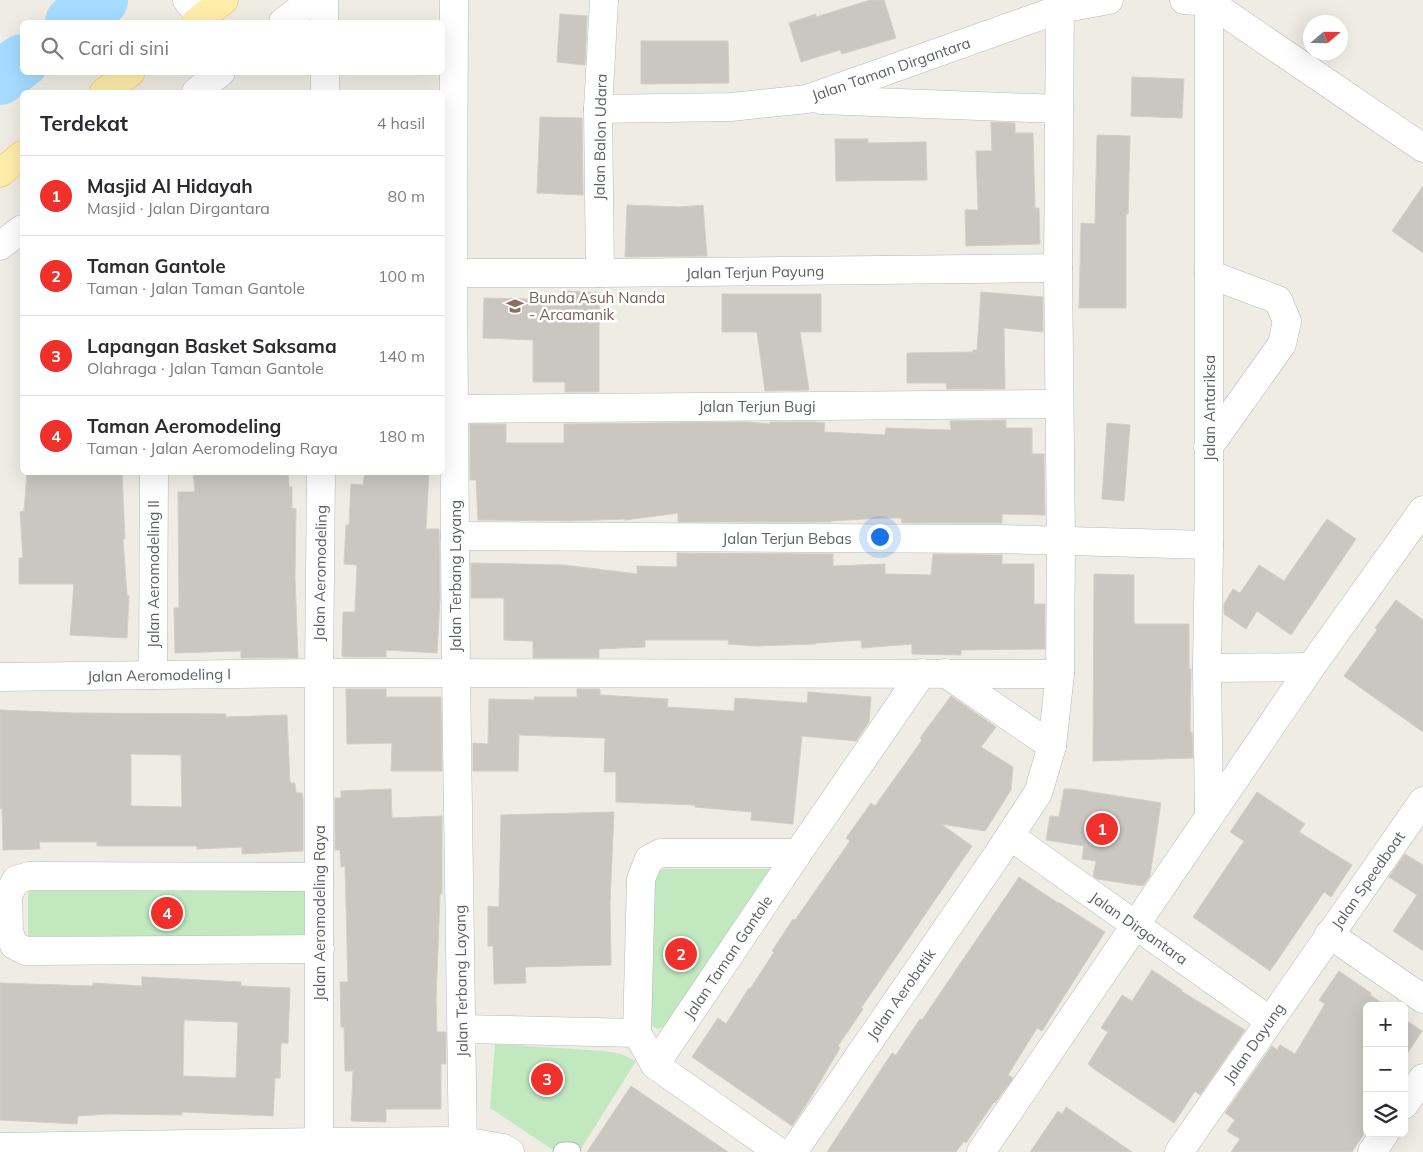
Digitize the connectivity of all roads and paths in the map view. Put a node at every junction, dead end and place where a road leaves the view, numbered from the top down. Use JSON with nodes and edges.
{"nodes":[{"id":1,"x":224,"y":0,"type":"edge"},
{"id":2,"x":312,"y":0,"type":"edge"},
{"id":3,"x":324,"y":0,"type":"edge"},
{"id":4,"x":454,"y":0,"type":"edge"},
{"id":5,"x":604,"y":0,"type":"edge"},
{"id":6,"x":1109,"y":0,"type":"edge"},
{"id":7,"x":1201,"y":1,"type":"edge"},
{"id":8,"x":1060,"y":5,"type":"edge"},
{"id":9,"x":194,"y":11,"type":"edge"},
{"id":10,"x":286,"y":20,"type":"edge"},
{"id":11,"x":324,"y":20,"type":"edge"},
{"id":12,"x":126,"y":75,"type":"edge"},
{"id":13,"x":217,"y":75,"type":"edge"},
{"id":14,"x":325,"y":75,"type":"edge"},
{"id":15,"x":107,"y":90,"type":"edge"},
{"id":16,"x":198,"y":90,"type":"edge"},
{"id":17,"x":325,"y":90,"type":"edge"},
{"id":18,"x":807,"y":99,"type":"junction"},
{"id":19,"x":1059,"y":108,"type":"junction"},
{"id":20,"x":598,"y":109,"type":"junction"},
{"id":21,"x":1423,"y":148,"type":"edge"},
{"id":22,"x":20,"y":157,"type":"edge"},
{"id":23,"x":0,"y":173,"type":"edge"},
{"id":24,"x":20,"y":231,"type":"edge"},
{"id":25,"x":0,"y":246,"type":"edge"},
{"id":26,"x":1058,"y":268,"type":"junction"},
{"id":27,"x":453,"y":273,"type":"junction"},
{"id":28,"x":600,"y":273,"type":"junction"},
{"id":29,"x":1210,"y":274,"type":"junction"},
{"id":30,"x":1058,"y":404,"type":"junction"},
{"id":31,"x":454,"y":408,"type":"junction"},
{"id":32,"x":1208,"y":448,"type":"junction"},
{"id":33,"x":154,"y":475,"type":"edge"},
{"id":34,"x":321,"y":475,"type":"edge"},
{"id":35,"x":1423,"y":510,"type":"edge"},
{"id":36,"x":455,"y":536,"type":"junction"},
{"id":37,"x":1061,"y":541,"type":"junction"},
{"id":38,"x":1209,"y":545,"type":"junction"},
{"id":39,"x":1311,"y":667,"type":"junction"},
{"id":40,"x":1207,"y":668,"type":"junction"},
{"id":41,"x":319,"y":673,"type":"junction"},
{"id":42,"x":933,"y":673,"type":"junction"},
{"id":43,"x":456,"y":674,"type":"junction"},
{"id":44,"x":1060,"y":674,"type":"junction"},
{"id":45,"x":0,"y":676,"type":"edge"},
{"id":46,"x":153,"y":676,"type":"junction"},
{"id":47,"x":1052,"y":746,"type":"junction"},
{"id":48,"x":1423,"y":801,"type":"edge"},
{"id":49,"x":1209,"y":816,"type":"junction"},
{"id":50,"x":1010,"y":836,"type":"junction"},
{"id":51,"x":798,"y":853,"type":"junction"},
{"id":52,"x":319,"y":878,"type":"junction"},
{"id":53,"x":1135,"y":925,"type":"junction"},
{"id":54,"x":1329,"y":934,"type":"junction"},
{"id":55,"x":320,"y":949,"type":"junction"},
{"id":56,"x":1423,"y":999,"type":"edge"},
{"id":57,"x":1269,"y":1020,"type":"junction"},
{"id":58,"x":462,"y":1029,"type":"junction"},
{"id":59,"x":637,"y":1033,"type":"junction"},
{"id":60,"x":655,"y":1065,"type":"junction"},
{"id":61,"x":1423,"y":1078,"type":"edge"},
{"id":62,"x":1408,"y":1099,"type":"edge"},
{"id":63,"x":1382,"y":1137,"type":"edge"},
{"id":64,"x":319,"y":1147,"type":"edge"},
{"id":65,"x":463,"y":1147,"type":"edge"},
{"id":66,"x":0,"y":1148,"type":"edge"},
{"id":67,"x":183,"y":1148,"type":"edge"},
{"id":68,"x":510,"y":1152,"type":"edge"},
{"id":69,"x":563,"y":1152,"type":"edge"},
{"id":70,"x":571,"y":1152,"type":"edge"},
{"id":71,"x":778,"y":1152,"type":"edge"},
{"id":72,"x":793,"y":1152,"type":"edge"},
{"id":73,"x":981,"y":1152,"type":"edge"},
{"id":74,"x":1179,"y":1152,"type":"edge"},
{"id":75,"x":1372,"y":1152,"type":"edge"}],
"edges":[{"from":1,"to":9,"type":"main road"},
{"from":2,"to":10,"type":"street"},
{"from":3,"to":11,"type":"street"},
{"from":4,"to":27,"type":"street","name":"Jalan Terbang Layang"},
{"from":5,"to":20,"type":"street","name":"Jalan Balon Udara"},
{"from":6,"to":8,"type":"street","name":"Jalan Taman Dirgantara"},
{"from":7,"to":21,"type":"street"},
{"from":7,"to":29,"type":"street","name":"Jalan Antariksa"},
{"from":8,"to":18,"type":"street","name":"Jalan Taman Dirgantara"},
{"from":8,"to":19,"type":"street","name":"Jalan Aerobatik"},
{"from":12,"to":15,"type":"main road"},
{"from":13,"to":16,"type":"street"},
{"from":14,"to":17,"type":"street"},
{"from":18,"to":19,"type":"street"},
{"from":18,"to":20,"type":"street","name":"Jalan Taman Dirgantara"},
{"from":19,"to":26,"type":"street","name":"Jalan Aerobatik"},
{"from":20,"to":28,"type":"street","name":"Jalan Balon Udara"},
{"from":22,"to":23,"type":"main road"},
{"from":24,"to":25,"type":"street"},
{"from":26,"to":28,"type":"street","name":"Jalan Terjun Payung"},
{"from":26,"to":30,"type":"street","name":"Jalan Aerobatik"},
{"from":27,"to":28,"type":"street","name":"Jalan Terjun Payung"},
{"from":27,"to":31,"type":"street","name":"Jalan Terbang Layang"},
{"from":29,"to":32,"type":"street","name":"Jalan Antariksa"},
{"from":29,"to":32,"type":"street"},
{"from":30,"to":31,"type":"street","name":"Jalan Terjun Bugi"},
{"from":30,"to":37,"type":"street","name":"Jalan Aerobatik"},
{"from":31,"to":36,"type":"street","name":"Jalan Terbang Layang"},
{"from":32,"to":38,"type":"street","name":"Jalan Antariksa"},
{"from":33,"to":46,"type":"street","name":"Jalan Aeromodeling II"},
{"from":34,"to":41,"type":"street","name":"Jalan Aeromodeling"},
{"from":35,"to":39,"type":"street"},
{"from":36,"to":37,"type":"street","name":"Jalan Terjun Bebas"},
{"from":36,"to":43,"type":"street","name":"Jalan Terbang Layang"},
{"from":37,"to":38,"type":"street","name":"Jalan Terjun Bebas"},
{"from":37,"to":44,"type":"street","name":"Jalan Aerobatik"},
{"from":38,"to":40,"type":"street","name":"Jalan Antariksa"},
{"from":39,"to":40,"type":"street"},
{"from":39,"to":49,"type":"street"},
{"from":40,"to":49,"type":"street","name":"Jalan Antariksa"},
{"from":41,"to":43,"type":"street","name":"Jalan Aeromodeling I"},
{"from":41,"to":46,"type":"street","name":"Jalan Aeromodeling I"},
{"from":41,"to":52,"type":"street","name":"Jalan Aeromodeling Raya"},
{"from":42,"to":43,"type":"street","name":"Jalan Aeromodeling I"},
{"from":42,"to":44,"type":"street","name":"Jalan Aeromodeling I"},
{"from":42,"to":47,"type":"street"},
{"from":42,"to":51,"type":"street","name":"Jalan Taman Gantole"},
{"from":43,"to":58,"type":"street","name":"Jalan Terbang Layang"},
{"from":44,"to":47,"type":"street","name":"Jalan Aerobatik"},
{"from":45,"to":46,"type":"street","name":"Jalan Aeromodeling I"},
{"from":47,"to":50,"type":"street","name":"Jalan Aerobatik"},
{"from":48,"to":54,"type":"street","name":"Jalan Speedboat"},
{"from":49,"to":53,"type":"street"},
{"from":50,"to":53,"type":"street","name":"Jalan Dirgantara"},
{"from":50,"to":72,"type":"street","name":"Jalan Aerobatik"},
{"from":51,"to":59,"type":"street"},
{"from":51,"to":60,"type":"street","name":"Jalan Taman Gantole"},
{"from":52,"to":55,"type":"street","name":"Jalan Aeromodeling Raya"},
{"from":52,"to":55,"type":"street"},
{"from":53,"to":57,"type":"street","name":"Jalan Dirgantara"},
{"from":53,"to":73,"type":"street"},
{"from":54,"to":56,"type":"street"},
{"from":54,"to":57,"type":"street","name":"Jalan Dayung"},
{"from":55,"to":64,"type":"street","name":"Jalan Aeromodeling Raya"},
{"from":57,"to":74,"type":"street","name":"Jalan Dayung"},
{"from":58,"to":59,"type":"street"},
{"from":58,"to":65,"type":"street","name":"Jalan Terbang Layang"},
{"from":59,"to":60,"type":"street"},
{"from":60,"to":71,"type":"street"},
{"from":61,"to":62,"type":"street"},
{"from":63,"to":75,"type":"street"},
{"from":64,"to":65,"type":"street"},
{"from":64,"to":67,"type":"street"},
{"from":65,"to":68,"type":"street"},
{"from":66,"to":67,"type":"street"},
{"from":69,"to":70,"type":"lane"}]}
